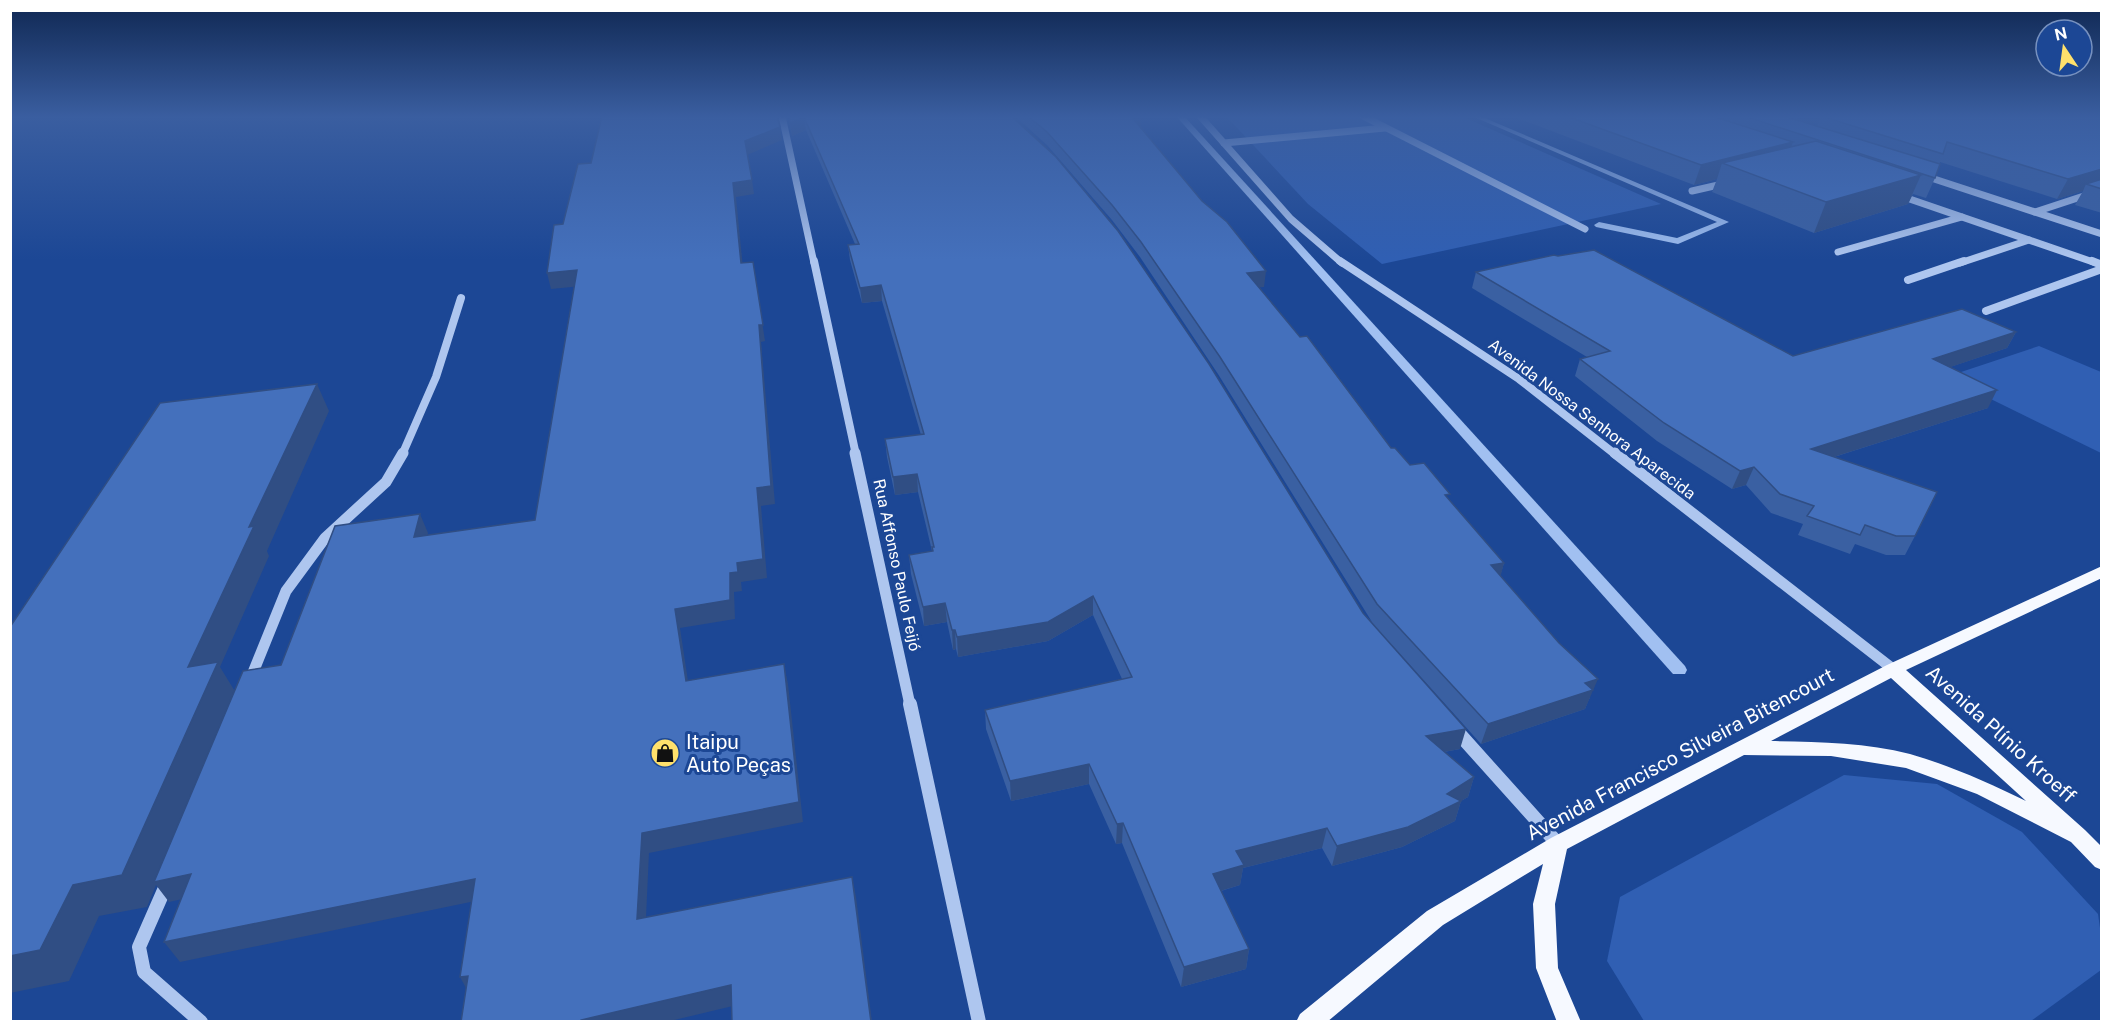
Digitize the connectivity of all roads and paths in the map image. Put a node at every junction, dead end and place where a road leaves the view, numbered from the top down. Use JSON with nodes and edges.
{"nodes":[{"id":1,"x":792,"y":164,"type":"edge"},
{"id":2,"x":1243,"y":164,"type":"edge"},
{"id":3,"x":1457,"y":164,"type":"edge"},
{"id":4,"x":1914,"y":172,"type":"edge"},
{"id":5,"x":1738,"y":180,"type":"edge"},
{"id":6,"x":2102,"y":190,"type":"edge"},
{"id":7,"x":1692,"y":191,"type":"edge"},
{"id":8,"x":1894,"y":194,"type":"edge"},
{"id":9,"x":2035,"y":212,"type":"junction"},
{"id":10,"x":1962,"y":217,"type":"junction"},
{"id":11,"x":1585,"y":229,"type":"dead end"},
{"id":12,"x":2102,"y":234,"type":"edge"},
{"id":13,"x":2029,"y":240,"type":"junction"},
{"id":14,"x":1838,"y":252,"type":"dead end"},
{"id":15,"x":2102,"y":265,"type":"edge"},
{"id":16,"x":2102,"y":270,"type":"edge"},
{"id":17,"x":1908,"y":280,"type":"dead end"},
{"id":18,"x":461,"y":298,"type":"dead end"},
{"id":19,"x":1986,"y":311,"type":"dead end"},
{"id":20,"x":2102,"y":571,"type":"edge"},
{"id":21,"x":1893,"y":669,"type":"junction"},
{"id":22,"x":246,"y":689,"type":"edge"},
{"id":23,"x":1450,"y":723,"type":"edge"},
{"id":24,"x":1740,"y":748,"type":"junction"},
{"id":25,"x":2078,"y":836,"type":"junction"},
{"id":26,"x":1558,"y":844,"type":"junction"},
{"id":27,"x":2102,"y":861,"type":"edge"},
{"id":28,"x":175,"y":864,"type":"edge"},
{"id":29,"x":201,"y":1022,"type":"edge"},
{"id":30,"x":979,"y":1022,"type":"edge"},
{"id":31,"x":1308,"y":1022,"type":"edge"},
{"id":32,"x":1569,"y":1022,"type":"edge"}],
"edges":[{"from":1,"to":30,"type":"street","name":"Rua Affonso Paulo Feijó"},
{"from":2,"to":21,"type":"street","name":"Avenida Nossa Senhora Aparecida"},
{"from":3,"to":11,"type":"street"},
{"from":4,"to":9,"type":"street"},
{"from":5,"to":7,"type":"street"},
{"from":6,"to":9,"type":"street"},
{"from":8,"to":10,"type":"street"},
{"from":9,"to":12,"type":"street"},
{"from":10,"to":13,"type":"street"},
{"from":10,"to":14,"type":"street"},
{"from":13,"to":15,"type":"street"},
{"from":13,"to":17,"type":"street"},
{"from":16,"to":19,"type":"street"},
{"from":18,"to":22,"type":"street"},
{"from":20,"to":21,"type":"main road","name":"Avenida Francisco Silveira Bitencourt"},
{"from":21,"to":24,"type":"main road","name":"Avenida Francisco Silveira Bitencourt"},
{"from":21,"to":25,"type":"main road","name":"Avenida Plínio Kroeff"},
{"from":23,"to":26,"type":"street"},
{"from":24,"to":25,"type":"main road"},
{"from":24,"to":26,"type":"main road","name":"Avenida Francisco Silveira Bitencourt"},
{"from":25,"to":27,"type":"main road","name":"Avenida Plínio Kroeff"},
{"from":26,"to":31,"type":"main road","name":"Avenida Francisco Silveira Bitencourt"},
{"from":26,"to":32,"type":"main road"},
{"from":28,"to":29,"type":"street"}]}
